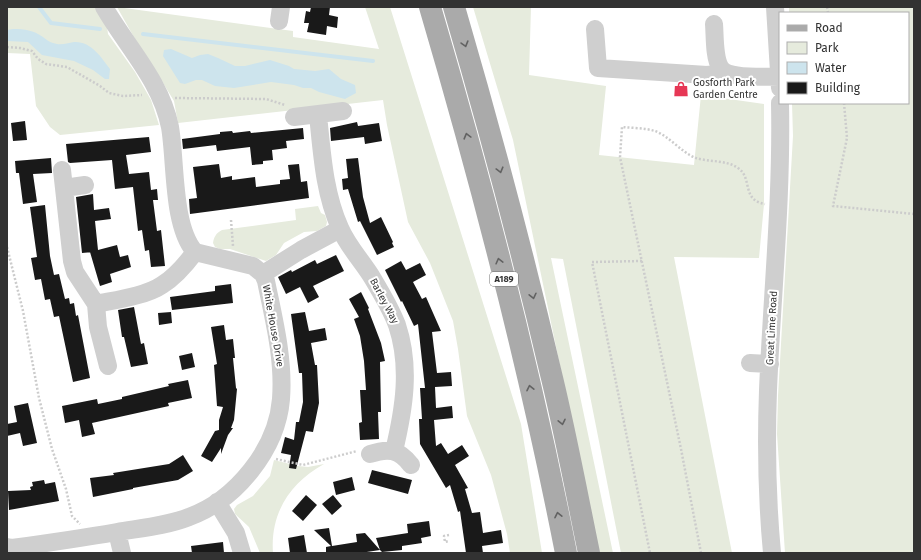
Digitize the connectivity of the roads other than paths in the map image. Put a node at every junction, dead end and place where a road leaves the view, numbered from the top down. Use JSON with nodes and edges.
{"nodes":[{"id":1,"x":104,"y":7,"type":"edge"},
{"id":2,"x":430,"y":7,"type":"edge"},
{"id":3,"x":454,"y":7,"type":"edge"},
{"id":4,"x":775,"y":7,"type":"edge"},
{"id":5,"x":714,"y":24,"type":"dead end"},
{"id":6,"x":596,"y":29,"type":"dead end"},
{"id":7,"x":779,"y":63,"type":"edge"},
{"id":8,"x":724,"y":73,"type":"junction"},
{"id":9,"x":779,"y":77,"type":"edge"},
{"id":10,"x":780,"y":104,"type":"edge"},
{"id":11,"x":343,"y":111,"type":"dead end"},
{"id":12,"x":318,"y":115,"type":"junction"},
{"id":13,"x":294,"y":117,"type":"dead end"},
{"id":14,"x":62,"y":170,"type":"dead end"},
{"id":15,"x":85,"y":185,"type":"dead end"},
{"id":16,"x":64,"y":188,"type":"junction"},
{"id":17,"x":340,"y":229,"type":"junction"},
{"id":18,"x":195,"y":252,"type":"junction"},
{"id":19,"x":263,"y":274,"type":"junction"},
{"id":20,"x":96,"y":304,"type":"junction"},
{"id":21,"x":750,"y":363,"type":"dead end"},
{"id":22,"x":770,"y":364,"type":"junction"},
{"id":23,"x":108,"y":366,"type":"dead end"},
{"id":24,"x":394,"y":451,"type":"junction"},
{"id":25,"x":370,"y":454,"type":"road end"},
{"id":26,"x":411,"y":465,"type":"dead end"},
{"id":27,"x":217,"y":502,"type":"junction"},
{"id":28,"x":117,"y":532,"type":"junction"},
{"id":29,"x":7,"y":548,"type":"edge"},
{"id":30,"x":122,"y":553,"type":"edge"},
{"id":31,"x":242,"y":553,"type":"edge"},
{"id":32,"x":566,"y":553,"type":"edge"},
{"id":33,"x":590,"y":553,"type":"edge"},
{"id":34,"x":772,"y":553,"type":"edge"}],
"edges":[{"from":1,"to":18,"type":"street"},
{"from":32,"to":2,"type":"main road","number":"A189","one_way":true},
{"from":3,"to":33,"type":"main road","number":"A189","one_way":true},
{"from":4,"to":7,"type":"street"},
{"from":5,"to":8,"type":"street"},
{"from":6,"to":8,"type":"street"},
{"from":8,"to":9,"type":"street"},
{"from":10,"to":22,"type":"street","name":"Great Lime Road"},
{"from":11,"to":12,"type":"street"},
{"from":12,"to":13,"type":"street"},
{"from":12,"to":17,"type":"street","name":"Barley Way"},
{"from":14,"to":16,"type":"street"},
{"from":15,"to":16,"type":"street"},
{"from":16,"to":20,"type":"street"},
{"from":17,"to":19,"type":"street"},
{"from":17,"to":24,"type":"street","name":"Barley Way"},
{"from":18,"to":19,"type":"street","name":"White House Drive"},
{"from":18,"to":20,"type":"street"},
{"from":19,"to":27,"type":"street","name":"White House Drive"},
{"from":20,"to":23,"type":"street"},
{"from":21,"to":22,"type":"street"},
{"from":22,"to":34,"type":"street","name":"Great Lime Road"},
{"from":24,"to":25,"type":"street"},
{"from":24,"to":26,"type":"street"},
{"from":27,"to":28,"type":"street","name":"White House Drive"},
{"from":27,"to":31,"type":"street"},
{"from":28,"to":29,"type":"street","name":"White House Drive"},
{"from":28,"to":30,"type":"street"}]}
